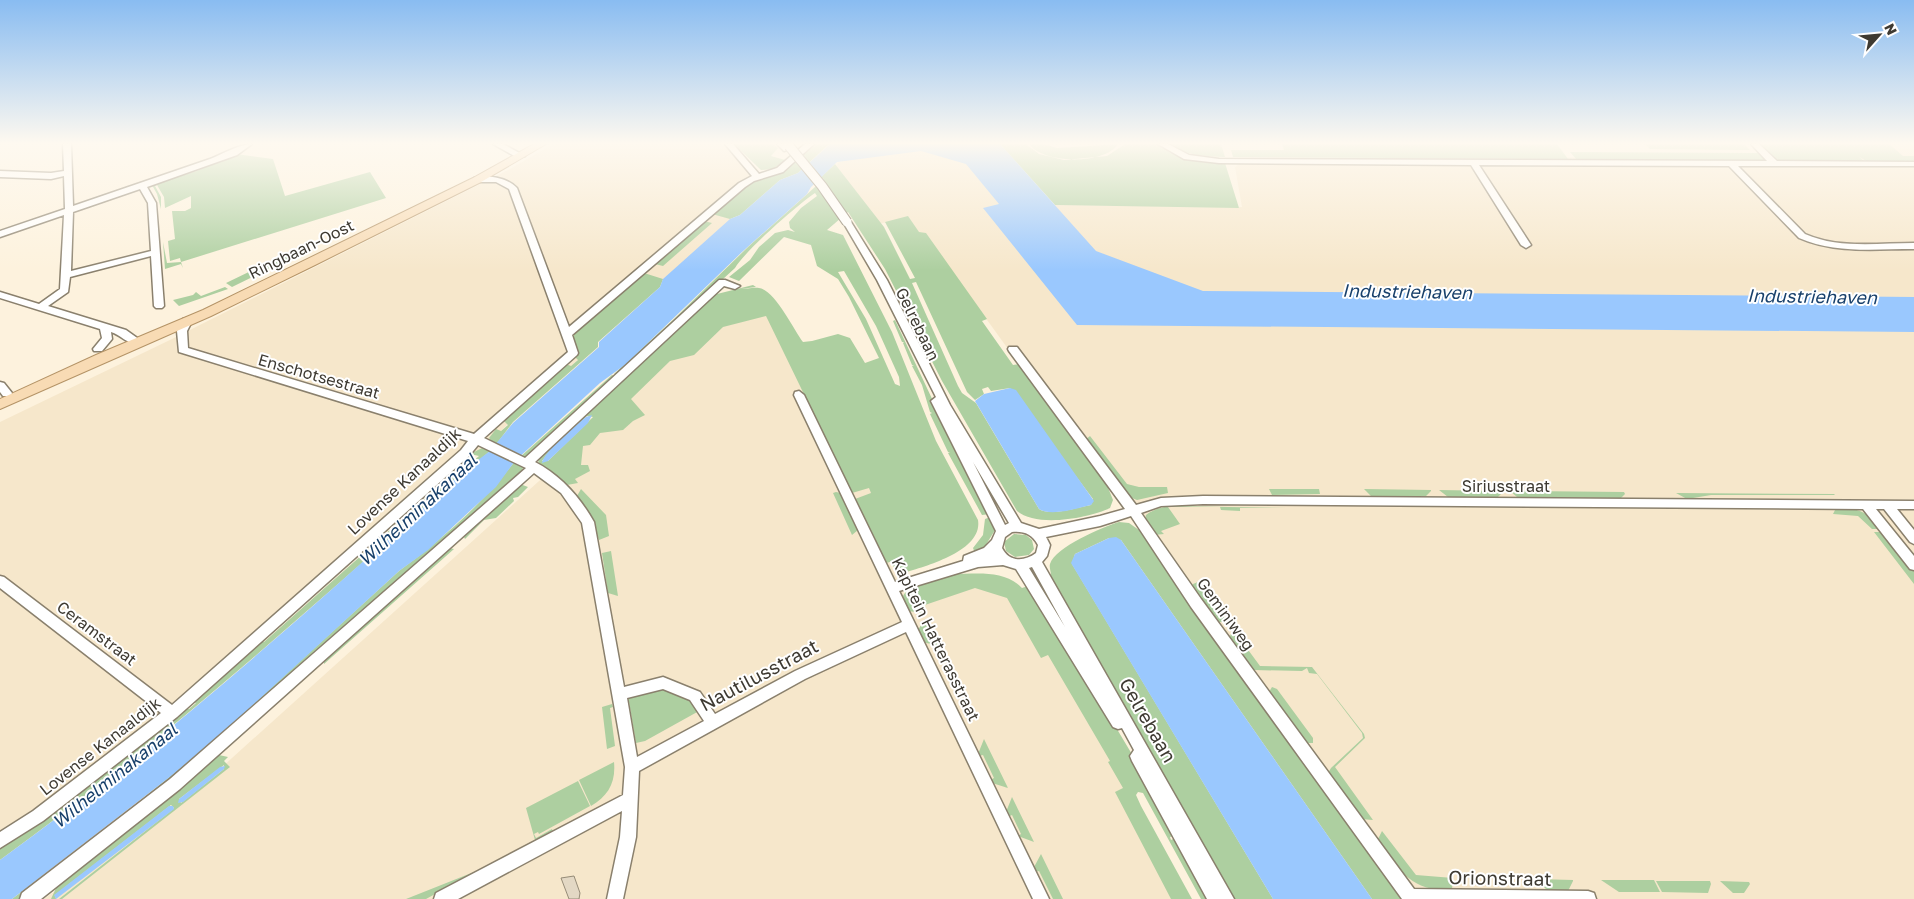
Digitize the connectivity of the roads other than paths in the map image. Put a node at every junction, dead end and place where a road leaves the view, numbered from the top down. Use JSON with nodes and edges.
{"nodes":[{"id":1,"x":68,"y":186,"type":"edge"},
{"id":2,"x":142,"y":186,"type":"joint"},
{"id":3,"x":452,"y":186,"type":"edge"},
{"id":4,"x":465,"y":186,"type":"edge"},
{"id":5,"x":510,"y":186,"type":"edge"},
{"id":6,"x":741,"y":186,"type":"edge"},
{"id":7,"x":818,"y":186,"type":"edge"},
{"id":8,"x":1489,"y":186,"type":"edge"},
{"id":9,"x":1753,"y":186,"type":"edge"},
{"id":10,"x":69,"y":211,"type":"junction"},
{"id":11,"x":846,"y":223,"type":"junction"},
{"id":12,"x":0,"y":233,"type":"edge"},
{"id":13,"x":1526,"y":245,"type":"dead end"},
{"id":14,"x":1914,"y":246,"type":"edge"},
{"id":15,"x":156,"y":252,"type":"junction"},
{"id":16,"x":66,"y":275,"type":"junction"},
{"id":17,"x":735,"y":286,"type":"dead end"},
{"id":18,"x":0,"y":295,"type":"edge"},
{"id":19,"x":159,"y":306,"type":"dead end"},
{"id":20,"x":41,"y":308,"type":"junction"},
{"id":21,"x":188,"y":317,"type":"junction"},
{"id":22,"x":105,"y":327,"type":"junction"},
{"id":23,"x":567,"y":334,"type":"junction"},
{"id":24,"x":132,"y":339,"type":"junction"},
{"id":25,"x":1013,"y":349,"type":"dead end"},
{"id":26,"x":98,"y":350,"type":"junction"},
{"id":27,"x":2,"y":392,"type":"edge"},
{"id":28,"x":799,"y":395,"type":"dead end"},
{"id":29,"x":0,"y":404,"type":"edge"},
{"id":30,"x":476,"y":439,"type":"junction"},
{"id":31,"x":526,"y":463,"type":"junction"},
{"id":32,"x":1866,"y":505,"type":"junction"},
{"id":33,"x":1887,"y":505,"type":"junction"},
{"id":34,"x":1914,"y":506,"type":"edge"},
{"id":35,"x":1133,"y":510,"type":"junction"},
{"id":36,"x":1017,"y":527,"type":"junction"},
{"id":37,"x":1003,"y":532,"type":"junction"},
{"id":38,"x":1041,"y":539,"type":"junction"},
{"id":39,"x":1894,"y":539,"type":"junction"},
{"id":40,"x":1914,"y":539,"type":"edge"},
{"id":41,"x":996,"y":543,"type":"junction"},
{"id":42,"x":1004,"y":560,"type":"junction"},
{"id":43,"x":1036,"y":561,"type":"junction"},
{"id":44,"x":1020,"y":565,"type":"junction"},
{"id":45,"x":1914,"y":565,"type":"edge"},
{"id":46,"x":945,"y":571,"type":"junction"},
{"id":47,"x":0,"y":581,"type":"edge"},
{"id":48,"x":892,"y":588,"type":"junction"},
{"id":49,"x":910,"y":626,"type":"junction"},
{"id":50,"x":619,"y":694,"type":"junction"},
{"id":51,"x":172,"y":713,"type":"junction"},
{"id":52,"x":712,"y":722,"type":"junction"},
{"id":53,"x":632,"y":767,"type":"junction"},
{"id":54,"x":630,"y":799,"type":"junction"},
{"id":55,"x":0,"y":841,"type":"edge"},
{"id":56,"x":1411,"y":898,"type":"edge"},
{"id":57,"x":28,"y":899,"type":"edge"},
{"id":58,"x":442,"y":899,"type":"edge"},
{"id":59,"x":615,"y":899,"type":"edge"},
{"id":60,"x":1041,"y":899,"type":"edge"},
{"id":61,"x":1216,"y":899,"type":"edge"},
{"id":62,"x":1226,"y":899,"type":"edge"},
{"id":63,"x":1588,"y":899,"type":"edge"}],
"edges":[{"from":1,"to":10,"type":"street"},
{"from":2,"to":10,"type":"street"},
{"from":2,"to":15,"type":"street"},
{"from":3,"to":21,"type":"main road","name":"Ringbaan-Oost"},
{"from":4,"to":21,"type":"main road","name":"Ringbaan-Oost"},
{"from":5,"to":23,"type":"street"},
{"from":6,"to":23,"type":"street"},
{"from":7,"to":11,"type":"street","name":"Gelrebaan","bridge":true},
{"from":8,"to":13,"type":"street"},
{"from":9,"to":14,"type":"street"},
{"from":10,"to":12,"type":"street"},
{"from":10,"to":16,"type":"street"},
{"from":11,"to":36,"type":"street","name":"Gelrebaan"},
{"from":11,"to":37,"type":"street","name":"Gelrebaan"},
{"from":15,"to":16,"type":"street"},
{"from":15,"to":19,"type":"street"},
{"from":16,"to":20,"type":"street"},
{"from":17,"to":31,"type":"street"},
{"from":18,"to":20,"type":"street"},
{"from":20,"to":22,"type":"street"},
{"from":21,"to":24,"type":"main road","name":"Ringbaan-Oost"},
{"from":21,"to":24,"type":"main road","name":"Ringbaan-Oost"},
{"from":21,"to":30,"type":"street","name":"Enschotsestraat"},
{"from":22,"to":24,"type":"street"},
{"from":22,"to":26,"type":"street"},
{"from":23,"to":30,"type":"street","name":"Lovense Kanaaldijk"},
{"from":24,"to":26,"type":"main road","name":"Ringbaan-Oost"},
{"from":24,"to":29,"type":"main road","name":"Ringbaan-Oost"},
{"from":25,"to":35,"type":"street","name":"Geminiweg"},
{"from":26,"to":27,"type":"main road","name":"Ringbaan-Oost"},
{"from":28,"to":48,"type":"street","name":"Kapitein Hatterasstraat"},
{"from":30,"to":31,"type":"street","name":"Enschotsestraat"},
{"from":30,"to":51,"type":"street","name":"Lovense Kanaaldijk"},
{"from":31,"to":50,"type":"street","name":"Enschotsestraat"},
{"from":31,"to":57,"type":"street"},
{"from":32,"to":33,"type":"street","name":"Siriusstraat"},
{"from":32,"to":35,"type":"street","name":"Siriusstraat"},
{"from":32,"to":39,"type":"street"},
{"from":33,"to":34,"type":"street","name":"Siriusstraat"},
{"from":33,"to":40,"type":"street"},
{"from":35,"to":38,"type":"street","name":"Siriusstraat"},
{"from":35,"to":56,"type":"street","name":"Geminiweg"},
{"from":36,"to":37,"type":"street"},
{"from":36,"to":38,"type":"street"},
{"from":37,"to":41,"type":"street"},
{"from":38,"to":43,"type":"street"},
{"from":39,"to":40,"type":"street"},
{"from":39,"to":45,"type":"street"},
{"from":41,"to":42,"type":"street"},
{"from":41,"to":46,"type":"street"},
{"from":42,"to":44,"type":"street"},
{"from":42,"to":46,"type":"street"},
{"from":43,"to":44,"type":"street"},
{"from":43,"to":62,"type":"street","name":"Gelrebaan"},
{"from":44,"to":61,"type":"street","name":"Gelrebaan"},
{"from":46,"to":48,"type":"street"},
{"from":47,"to":51,"type":"street","name":"Ceramstraat"},
{"from":48,"to":49,"type":"street","name":"Kapitein Hatterasstraat"},
{"from":49,"to":52,"type":"street","name":"Nautilusstraat"},
{"from":49,"to":60,"type":"street","name":"Kapitein Hatterasstraat"},
{"from":50,"to":52,"type":"street"},
{"from":50,"to":53,"type":"street","name":"Enschotsestraat"},
{"from":51,"to":55,"type":"street","name":"Lovense Kanaaldijk"},
{"from":52,"to":53,"type":"street","name":"Nautilusstraat"},
{"from":53,"to":54,"type":"street","name":"Enschotsestraat"},
{"from":54,"to":58,"type":"street"},
{"from":54,"to":59,"type":"street","name":"Enschotsestraat"},
{"from":56,"to":63,"type":"street","name":"Orionstraat"}]}
